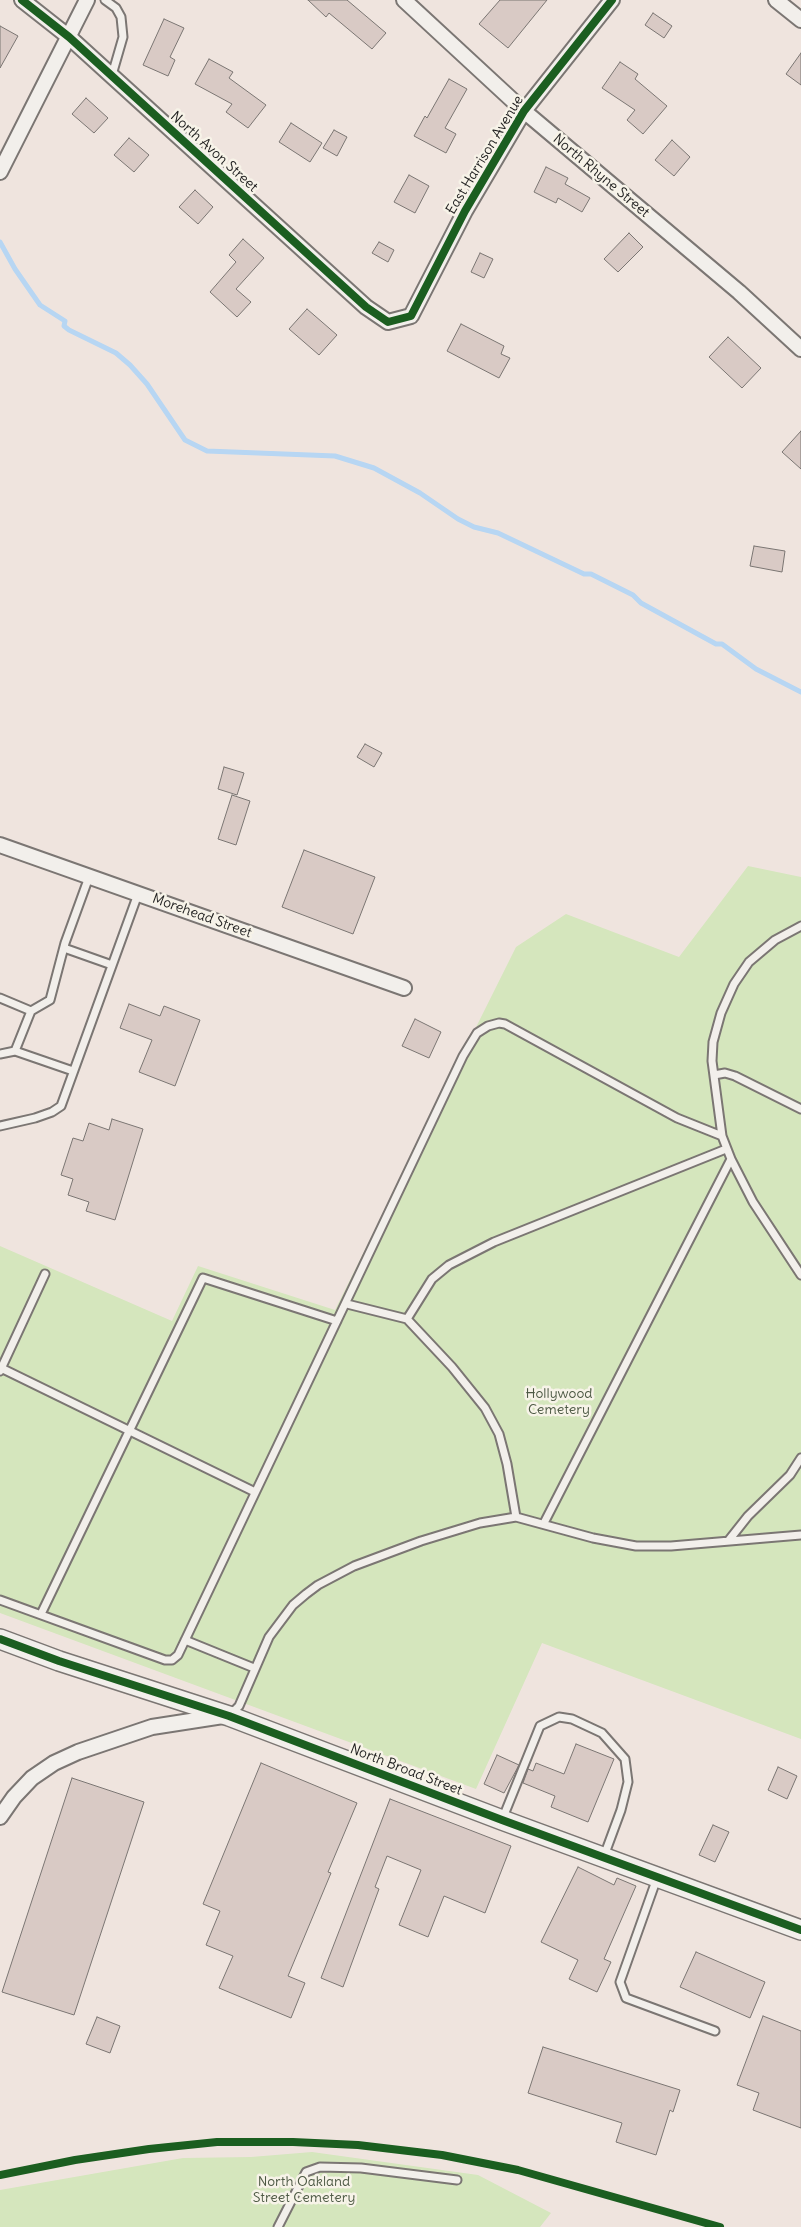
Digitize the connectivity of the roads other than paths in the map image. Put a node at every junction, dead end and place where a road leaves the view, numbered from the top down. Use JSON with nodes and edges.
{"nodes":[{"id":1,"x":22,"y":0,"type":"edge"},
{"id":2,"x":87,"y":0,"type":"edge"},
{"id":3,"x":105,"y":0,"type":"edge"},
{"id":4,"x":404,"y":0,"type":"edge"},
{"id":5,"x":612,"y":0,"type":"edge"},
{"id":6,"x":776,"y":0,"type":"edge"},
{"id":7,"x":801,"y":20,"type":"edge"},
{"id":8,"x":69,"y":37,"type":"junction"},
{"id":9,"x":112,"y":76,"type":"junction"},
{"id":10,"x":524,"y":111,"type":"junction"},
{"id":11,"x":0,"y":172,"type":"edge"},
{"id":12,"x":388,"y":322,"type":"joint"},
{"id":13,"x":801,"y":349,"type":"edge"},
{"id":14,"x":0,"y":845,"type":"edge"},
{"id":15,"x":89,"y":877,"type":"junction"},
{"id":16,"x":138,"y":893,"type":"junction"},
{"id":17,"x":801,"y":926,"type":"edge"},
{"id":18,"x":64,"y":948,"type":"junction"},
{"id":19,"x":112,"y":965,"type":"junction"},
{"id":20,"x":404,"y":988,"type":"dead end"},
{"id":21,"x":0,"y":998,"type":"edge"},
{"id":22,"x":31,"y":1011,"type":"junction"},
{"id":23,"x":15,"y":1051,"type":"junction"},
{"id":24,"x":0,"y":1054,"type":"edge"},
{"id":25,"x":73,"y":1071,"type":"junction"},
{"id":26,"x":714,"y":1075,"type":"junction"},
{"id":27,"x":801,"y":1110,"type":"edge"},
{"id":28,"x":0,"y":1126,"type":"edge"},
{"id":29,"x":722,"y":1136,"type":"junction"},
{"id":30,"x":726,"y":1149,"type":"junction"},
{"id":31,"x":730,"y":1160,"type":"junction"},
{"id":32,"x":45,"y":1274,"type":"dead end"},
{"id":33,"x":801,"y":1275,"type":"edge"},
{"id":34,"x":347,"y":1304,"type":"junction"},
{"id":35,"x":407,"y":1319,"type":"junction"},
{"id":36,"x":337,"y":1321,"type":"junction"},
{"id":37,"x":1,"y":1369,"type":"edge"},
{"id":38,"x":130,"y":1430,"type":"junction"},
{"id":39,"x":801,"y":1458,"type":"edge"},
{"id":40,"x":255,"y":1492,"type":"junction"},
{"id":41,"x":516,"y":1517,"type":"junction"},
{"id":42,"x":544,"y":1523,"type":"junction"},
{"id":43,"x":801,"y":1535,"type":"edge"},
{"id":44,"x":729,"y":1540,"type":"junction"},
{"id":45,"x":0,"y":1600,"type":"edge"},
{"id":46,"x":41,"y":1614,"type":"junction"},
{"id":47,"x":0,"y":1639,"type":"edge"},
{"id":48,"x":185,"y":1640,"type":"junction"},
{"id":49,"x":254,"y":1668,"type":"junction"},
{"id":50,"x":229,"y":1716,"type":"junction"},
{"id":51,"x":0,"y":1817,"type":"edge"},
{"id":52,"x":502,"y":1820,"type":"junction"},
{"id":53,"x":603,"y":1857,"type":"junction"},
{"id":54,"x":657,"y":1877,"type":"junction"},
{"id":55,"x":801,"y":1930,"type":"edge"},
{"id":56,"x":715,"y":2031,"type":"dead end"},
{"id":57,"x":457,"y":2180,"type":"dead end"},
{"id":58,"x":278,"y":2227,"type":"edge"}],
"edges":[{"from":1,"to":8,"type":"street","name":"North Avon Street"},
{"from":2,"to":8,"type":"street"},
{"from":3,"to":9,"type":"lane"},
{"from":4,"to":10,"type":"street","name":"North Rhyne Street"},
{"from":5,"to":10,"type":"street","name":"East Harrison Avenue"},
{"from":6,"to":7,"type":"street"},
{"from":8,"to":9,"type":"street","name":"North Avon Street"},
{"from":8,"to":11,"type":"street"},
{"from":9,"to":12,"type":"street","name":"North Avon Street"},
{"from":10,"to":12,"type":"street","name":"East Harrison Avenue"},
{"from":10,"to":13,"type":"street","name":"North Rhyne Street"},
{"from":14,"to":15,"type":"street","name":"Morehead Street"},
{"from":15,"to":16,"type":"street","name":"Morehead Street"},
{"from":15,"to":18,"type":"lane"},
{"from":16,"to":19,"type":"lane"},
{"from":16,"to":20,"type":"street","name":"Morehead Street"},
{"from":17,"to":26,"type":"lane"},
{"from":18,"to":19,"type":"lane"},
{"from":18,"to":22,"type":"lane"},
{"from":19,"to":25,"type":"lane"},
{"from":21,"to":22,"type":"lane"},
{"from":22,"to":23,"type":"lane"},
{"from":23,"to":24,"type":"lane"},
{"from":23,"to":25,"type":"lane"},
{"from":25,"to":28,"type":"lane"},
{"from":26,"to":27,"type":"lane"},
{"from":26,"to":29,"type":"lane"},
{"from":29,"to":30,"type":"lane"},
{"from":29,"to":34,"type":"lane"},
{"from":30,"to":31,"type":"lane"},
{"from":30,"to":35,"type":"lane"},
{"from":31,"to":33,"type":"lane"},
{"from":31,"to":42,"type":"lane"},
{"from":32,"to":37,"type":"lane"},
{"from":34,"to":35,"type":"lane"},
{"from":34,"to":36,"type":"lane"},
{"from":35,"to":41,"type":"lane"},
{"from":36,"to":38,"type":"lane"},
{"from":36,"to":40,"type":"lane"},
{"from":37,"to":38,"type":"lane"},
{"from":38,"to":40,"type":"lane"},
{"from":38,"to":46,"type":"lane"},
{"from":39,"to":44,"type":"lane"},
{"from":40,"to":48,"type":"lane"},
{"from":41,"to":42,"type":"lane"},
{"from":41,"to":49,"type":"lane"},
{"from":42,"to":44,"type":"lane"},
{"from":43,"to":44,"type":"lane"},
{"from":45,"to":46,"type":"lane"},
{"from":46,"to":48,"type":"lane"},
{"from":47,"to":50,"type":"street","name":"North Broad Street"},
{"from":48,"to":49,"type":"lane"},
{"from":49,"to":50,"type":"lane"},
{"from":50,"to":51,"type":"street"},
{"from":50,"to":52,"type":"street","name":"North Broad Street"},
{"from":52,"to":53,"type":"street","name":"North Broad Street"},
{"from":52,"to":53,"type":"lane"},
{"from":53,"to":54,"type":"street","name":"North Broad Street"},
{"from":54,"to":55,"type":"street","name":"North Broad Street"},
{"from":54,"to":56,"type":"lane"},
{"from":57,"to":58,"type":"lane"}]}
